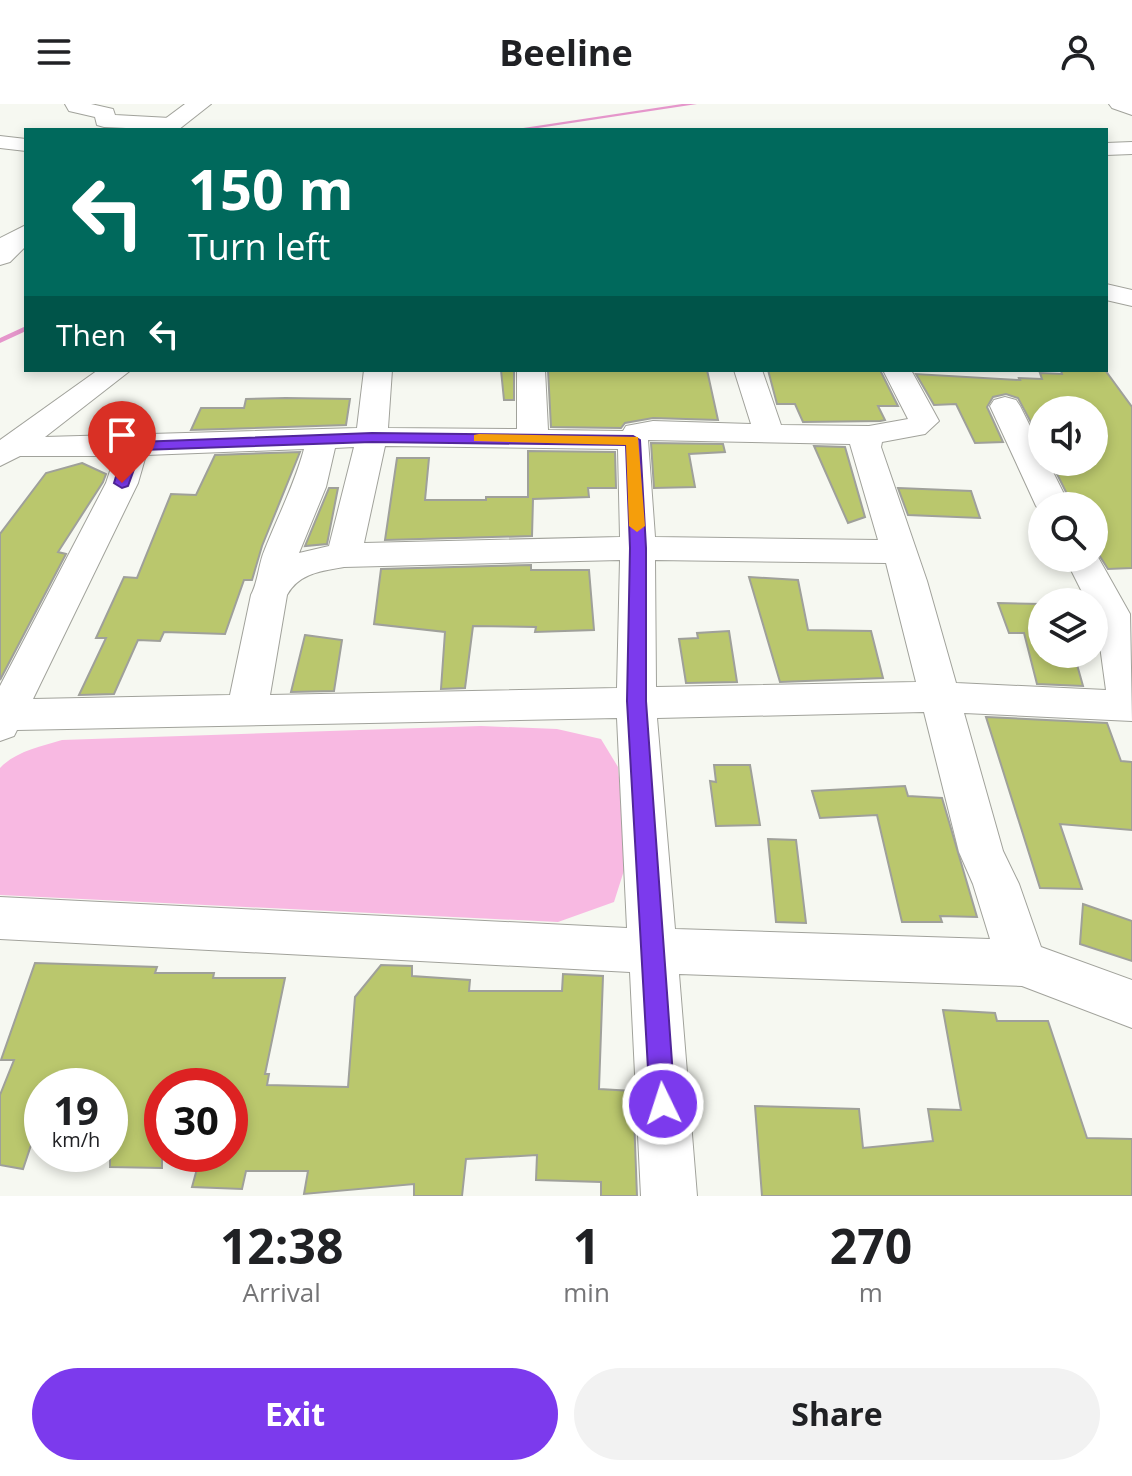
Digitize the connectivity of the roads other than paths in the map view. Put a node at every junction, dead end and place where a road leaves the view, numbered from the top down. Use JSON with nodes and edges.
{"nodes":[{"id":1,"x":75,"y":104,"type":"edge"},
{"id":2,"x":200,"y":104,"type":"edge"},
{"id":3,"x":1119,"y":104,"type":"edge"},
{"id":4,"x":1132,"y":109,"type":"edge"},
{"id":5,"x":166,"y":127,"type":"edge"},
{"id":6,"x":0,"y":142,"type":"edge"},
{"id":7,"x":24,"y":145,"type":"edge"},
{"id":8,"x":1132,"y":148,"type":"edge"},
{"id":9,"x":1108,"y":149,"type":"edge"},
{"id":10,"x":1108,"y":292,"type":"edge"},
{"id":11,"x":1132,"y":298,"type":"edge"},
{"id":12,"x":114,"y":372,"type":"edge"},
{"id":13,"x":378,"y":372,"type":"edge"},
{"id":14,"x":531,"y":372,"type":"edge"},
{"id":15,"x":749,"y":372,"type":"edge"},
{"id":16,"x":898,"y":372,"type":"edge"},
{"id":17,"x":1005,"y":406,"type":"dead end"},
{"id":18,"x":769,"y":434,"type":"junction"},
{"id":19,"x":869,"y":435,"type":"junction"},
{"id":20,"x":372,"y":437,"type":"junction"},
{"id":21,"x":533,"y":438,"type":"junction"},
{"id":22,"x":322,"y":439,"type":"junction"},
{"id":23,"x":633,"y":440,"type":"junction"},
{"id":24,"x":137,"y":446,"type":"junction"},
{"id":25,"x":5,"y":451,"type":"edge"},
{"id":26,"x":1046,"y":492,"type":"edge"},
{"id":27,"x":638,"y":548,"type":"junction"},
{"id":28,"x":900,"y":552,"type":"junction"},
{"id":29,"x":344,"y":555,"type":"junction"},
{"id":30,"x":1090,"y":572,"type":"edge"},
{"id":31,"x":275,"y":578,"type":"junction"},
{"id":32,"x":941,"y":697,"type":"junction"},
{"id":33,"x":636,"y":701,"type":"junction"},
{"id":34,"x":1131,"y":706,"type":"edge"},
{"id":35,"x":247,"y":710,"type":"junction"},
{"id":36,"x":2,"y":720,"type":"edge"},
{"id":37,"x":0,"y":918,"type":"edge"},
{"id":38,"x":652,"y":951,"type":"junction"},
{"id":39,"x":1022,"y":963,"type":"junction"},
{"id":40,"x":1132,"y":1004,"type":"edge"},
{"id":41,"x":669,"y":1196,"type":"edge"}],
"edges":[{"from":1,"to":5,"type":"street"},
{"from":2,"to":5,"type":"street"},
{"from":3,"to":4,"type":"street"},
{"from":6,"to":7,"type":"street"},
{"from":8,"to":9,"type":"street"},
{"from":10,"to":11,"type":"street"},
{"from":12,"to":25,"type":"street"},
{"from":13,"to":20,"type":"street"},
{"from":14,"to":21,"type":"street"},
{"from":15,"to":18,"type":"street"},
{"from":16,"to":19,"type":"street"},
{"from":17,"to":26,"type":"street"},
{"from":18,"to":19,"type":"street"},
{"from":18,"to":23,"type":"street"},
{"from":19,"to":28,"type":"street"},
{"from":20,"to":21,"type":"street"},
{"from":20,"to":22,"type":"street"},
{"from":20,"to":29,"type":"street"},
{"from":21,"to":23,"type":"street"},
{"from":22,"to":24,"type":"street"},
{"from":22,"to":31,"type":"street"},
{"from":23,"to":27,"type":"street"},
{"from":24,"to":25,"type":"street"},
{"from":24,"to":36,"type":"street"},
{"from":27,"to":28,"type":"street"},
{"from":27,"to":29,"type":"street"},
{"from":27,"to":33,"type":"street"},
{"from":28,"to":32,"type":"street"},
{"from":29,"to":31,"type":"street"},
{"from":30,"to":34,"type":"street"},
{"from":31,"to":35,"type":"street"},
{"from":32,"to":33,"type":"street"},
{"from":32,"to":34,"type":"street"},
{"from":32,"to":39,"type":"street"},
{"from":33,"to":35,"type":"street"},
{"from":33,"to":38,"type":"street"},
{"from":35,"to":36,"type":"street"},
{"from":37,"to":38,"type":"street"},
{"from":38,"to":39,"type":"street"},
{"from":38,"to":41,"type":"street"},
{"from":39,"to":40,"type":"street"}]}
